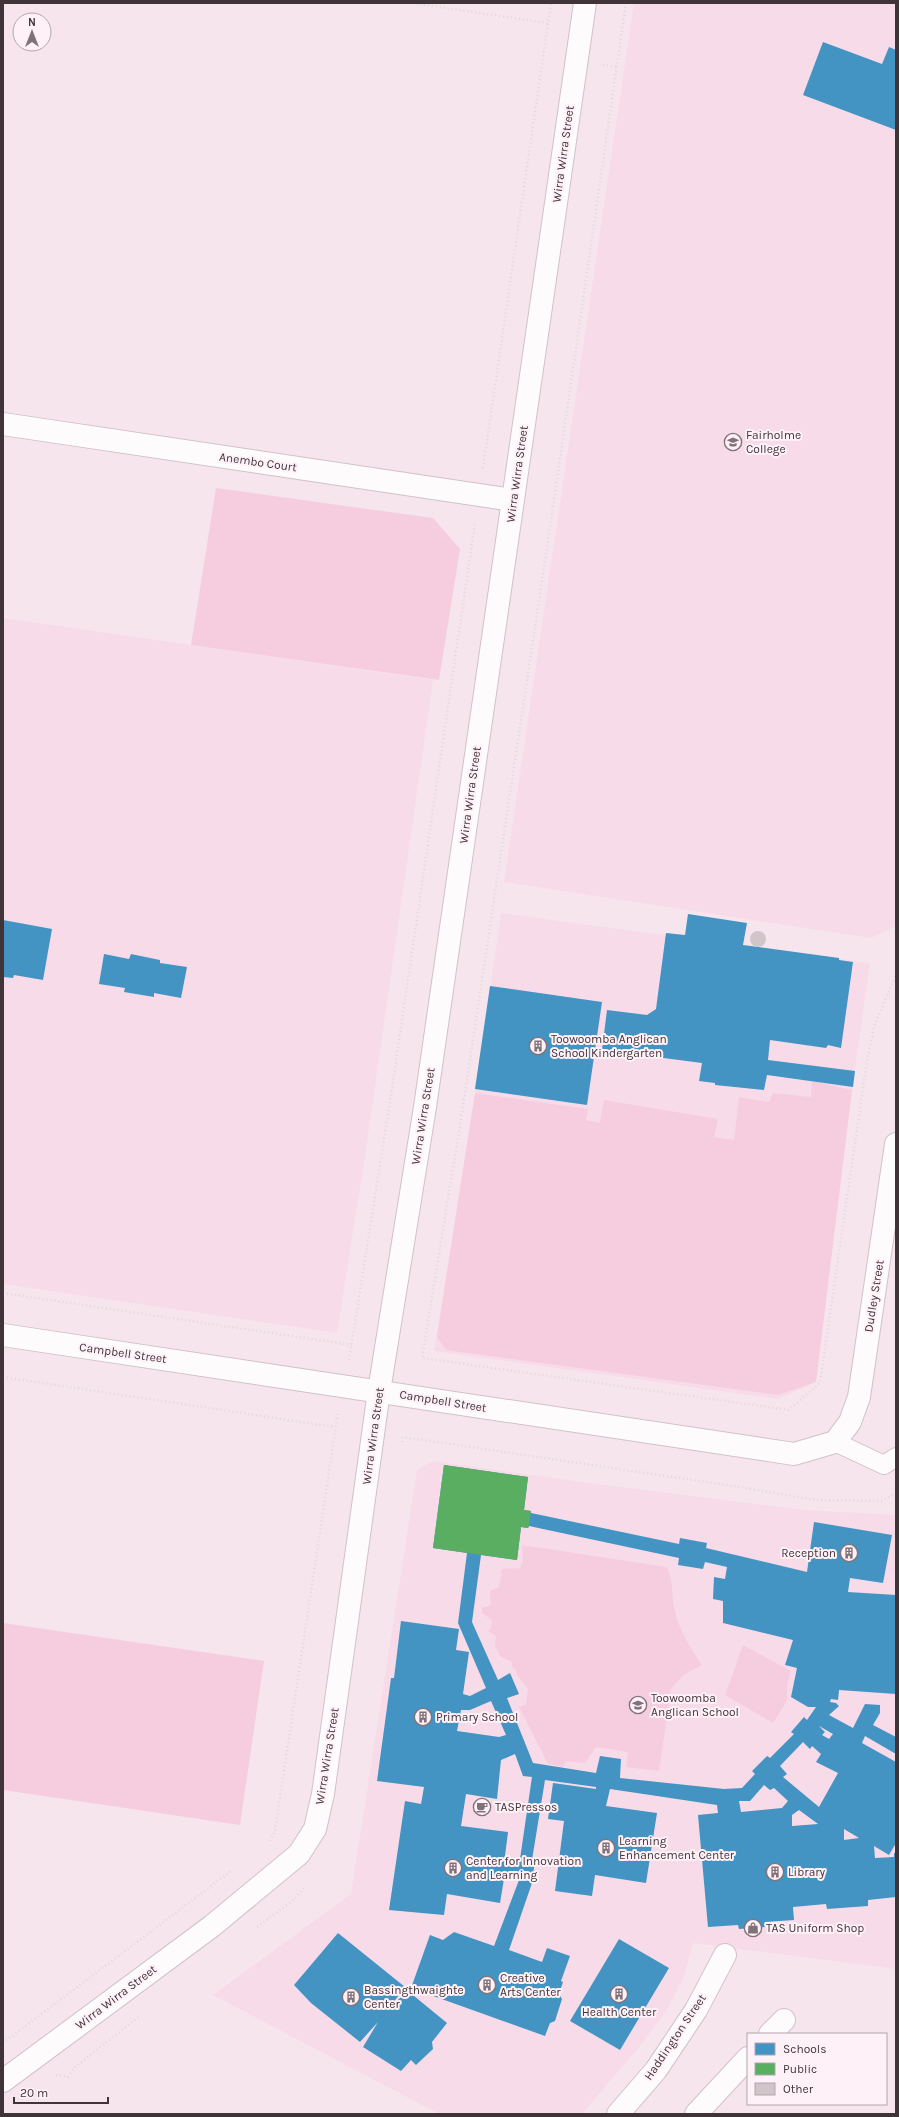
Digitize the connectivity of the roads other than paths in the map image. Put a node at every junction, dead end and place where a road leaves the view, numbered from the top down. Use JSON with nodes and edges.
{"nodes":[{"id":1,"x":585,"y":3,"type":"edge"},
{"id":2,"x":3,"y":424,"type":"edge"},
{"id":3,"x":513,"y":500,"type":"junction"},
{"id":4,"x":896,"y":1144,"type":"edge"},
{"id":5,"x":890,"y":1235,"type":"edge"},
{"id":6,"x":3,"y":1335,"type":"edge"},
{"id":7,"x":379,"y":1391,"type":"junction"},
{"id":8,"x":835,"y":1442,"type":"junction"},
{"id":9,"x":890,"y":1461,"type":"edge"},
{"id":10,"x":725,"y":1955,"type":"dead end"},
{"id":11,"x":747,"y":2059,"type":"edge"},
{"id":12,"x":3,"y":2081,"type":"edge"},
{"id":13,"x":618,"y":2114,"type":"edge"},
{"id":14,"x":696,"y":2114,"type":"edge"}],
"edges":[{"from":1,"to":3,"type":"street","name":"Wirra Wirra Street"},
{"from":2,"to":3,"type":"street","name":"Anembo Court"},
{"from":3,"to":7,"type":"street","name":"Wirra Wirra Street"},
{"from":4,"to":5,"type":"street","name":"Dudley Street"},
{"from":5,"to":8,"type":"street","name":"Dudley Street"},
{"from":6,"to":7,"type":"street","name":"Campbell Street"},
{"from":7,"to":8,"type":"street","name":"Campbell Street"},
{"from":7,"to":12,"type":"street","name":"Wirra Wirra Street"},
{"from":8,"to":9,"type":"lane"},
{"from":10,"to":13,"type":"street","name":"Haddington Street"},
{"from":11,"to":14,"type":"street"}]}
